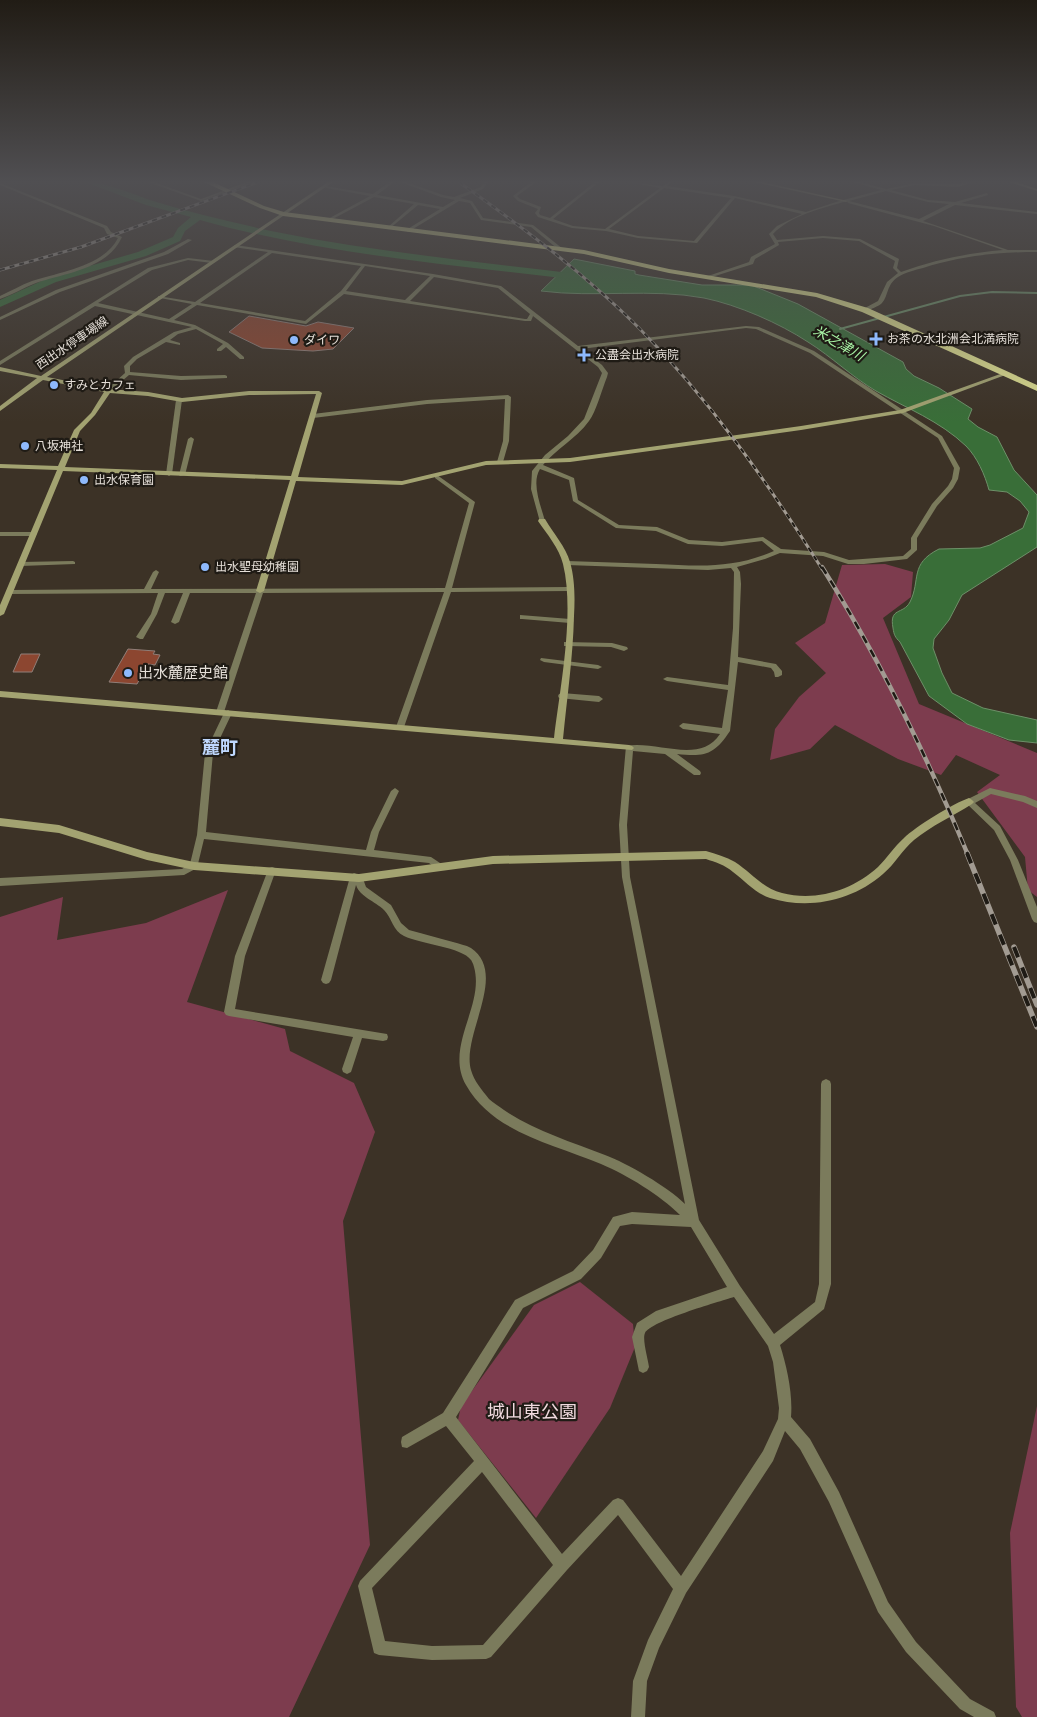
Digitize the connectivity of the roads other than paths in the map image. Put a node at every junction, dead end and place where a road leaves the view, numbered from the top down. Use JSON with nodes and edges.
{"nodes":[{"id":1,"x":95,"y":262,"type":"edge"},
{"id":2,"x":139,"y":262,"type":"edge"},
{"id":3,"x":176,"y":262,"type":"edge"},
{"id":4,"x":212,"y":262,"type":"edge"},
{"id":5,"x":256,"y":262,"type":"edge"},
{"id":6,"x":345,"y":262,"type":"edge"},
{"id":7,"x":625,"y":262,"type":"edge"},
{"id":8,"x":751,"y":262,"type":"edge"},
{"id":9,"x":896,"y":262,"type":"edge"},
{"id":10,"x":940,"y":262,"type":"edge"},
{"id":11,"x":364,"y":265,"type":"junction"},
{"id":12,"x":901,"y":274,"type":"junction"},
{"id":13,"x":433,"y":275,"type":"junction"},
{"id":14,"x":710,"y":276,"type":"junction"},
{"id":15,"x":343,"y":292,"type":"junction"},
{"id":16,"x":160,"y":297,"type":"junction"},
{"id":17,"x":0,"y":298,"type":"edge"},
{"id":18,"x":406,"y":302,"type":"junction"},
{"id":19,"x":198,"y":303,"type":"junction"},
{"id":20,"x":94,"y":304,"type":"junction"},
{"id":21,"x":865,"y":310,"type":"junction"},
{"id":22,"x":136,"y":314,"type":"junction"},
{"id":23,"x":534,"y":314,"type":"junction"},
{"id":24,"x":0,"y":319,"type":"edge"},
{"id":25,"x":170,"y":320,"type":"junction"},
{"id":26,"x":195,"y":328,"type":"junction"},
{"id":27,"x":166,"y":340,"type":"junction"},
{"id":28,"x":178,"y":344,"type":"dead end"},
{"id":29,"x":226,"y":344,"type":"junction"},
{"id":30,"x":576,"y":348,"type":"junction"},
{"id":31,"x":219,"y":350,"type":"dead end"},
{"id":32,"x":242,"y":358,"type":"dead end"},
{"id":33,"x":0,"y":363,"type":"edge"},
{"id":34,"x":0,"y":369,"type":"edge"},
{"id":35,"x":128,"y":373,"type":"junction"},
{"id":36,"x":1004,"y":374,"type":"junction"},
{"id":37,"x":43,"y":377,"type":"junction"},
{"id":38,"x":225,"y":377,"type":"dead end"},
{"id":39,"x":1037,"y":388,"type":"edge"},
{"id":40,"x":108,"y":391,"type":"junction"},
{"id":41,"x":179,"y":400,"type":"junction"},
{"id":42,"x":0,"y":409,"type":"edge"},
{"id":43,"x":901,"y":412,"type":"junction"},
{"id":44,"x":312,"y":416,"type":"junction"},
{"id":45,"x":191,"y":440,"type":"dead end"},
{"id":46,"x":500,"y":462,"type":"junction"},
{"id":47,"x":541,"y":464,"type":"junction"},
{"id":48,"x":0,"y":466,"type":"edge"},
{"id":49,"x":61,"y":470,"type":"junction"},
{"id":50,"x":169,"y":474,"type":"junction"},
{"id":51,"x":182,"y":475,"type":"junction"},
{"id":52,"x":437,"y":477,"type":"junction"},
{"id":53,"x":294,"y":479,"type":"junction"},
{"id":54,"x":542,"y":521,"type":"joint"},
{"id":55,"x":0,"y":534,"type":"edge"},
{"id":56,"x":34,"y":534,"type":"junction"},
{"id":57,"x":779,"y":551,"type":"junction"},
{"id":58,"x":73,"y":563,"type":"dead end"},
{"id":59,"x":567,"y":563,"type":"junction"},
{"id":60,"x":21,"y":564,"type":"junction"},
{"id":61,"x":733,"y":566,"type":"junction"},
{"id":62,"x":156,"y":572,"type":"dead end"},
{"id":63,"x":448,"y":590,"type":"junction"},
{"id":64,"x":569,"y":590,"type":"junction"},
{"id":65,"x":147,"y":591,"type":"junction"},
{"id":66,"x":162,"y":591,"type":"junction"},
{"id":67,"x":187,"y":591,"type":"junction"},
{"id":68,"x":260,"y":591,"type":"junction"},
{"id":69,"x":6,"y":594,"type":"edge"},
{"id":70,"x":0,"y":614,"type":"edge"},
{"id":71,"x":522,"y":618,"type":"dead end"},
{"id":72,"x":570,"y":621,"type":"junction"},
{"id":73,"x":175,"y":622,"type":"dead end"},
{"id":74,"x":140,"y":637,"type":"dead end"},
{"id":75,"x":567,"y":644,"type":"junction"},
{"id":76,"x":624,"y":649,"type":"dead end"},
{"id":77,"x":734,"y":659,"type":"junction"},
{"id":78,"x":544,"y":660,"type":"dead end"},
{"id":79,"x":566,"y":663,"type":"junction"},
{"id":80,"x":598,"y":668,"type":"dead end"},
{"id":81,"x":778,"y":675,"type":"dead end"},
{"id":82,"x":667,"y":679,"type":"dead end"},
{"id":83,"x":732,"y":688,"type":"junction"},
{"id":84,"x":0,"y":694,"type":"edge"},
{"id":85,"x":562,"y":696,"type":"junction"},
{"id":86,"x":599,"y":699,"type":"dead end"},
{"id":87,"x":224,"y":713,"type":"junction"},
{"id":88,"x":683,"y":726,"type":"dead end"},
{"id":89,"x":400,"y":727,"type":"junction"},
{"id":90,"x":726,"y":731,"type":"junction"},
{"id":91,"x":558,"y":741,"type":"junction"},
{"id":92,"x":630,"y":748,"type":"junction"},
{"id":93,"x":667,"y":751,"type":"junction"},
{"id":94,"x":698,"y":773,"type":"dead end"},
{"id":95,"x":395,"y":791,"type":"dead end"},
{"id":96,"x":969,"y":802,"type":"junction"},
{"id":97,"x":1037,"y":804,"type":"edge"},
{"id":98,"x":0,"y":822,"type":"edge"},
{"id":99,"x":201,"y":835,"type":"junction"},
{"id":100,"x":369,"y":853,"type":"junction"},
{"id":101,"x":625,"y":857,"type":"junction"},
{"id":102,"x":194,"y":866,"type":"junction"},
{"id":103,"x":440,"y":867,"type":"junction"},
{"id":104,"x":272,"y":870,"type":"junction"},
{"id":105,"x":356,"y":878,"type":"junction"},
{"id":106,"x":0,"y":882,"type":"edge"},
{"id":107,"x":1037,"y":919,"type":"edge"},
{"id":108,"x":326,"y":980,"type":"dead end"},
{"id":109,"x":359,"y":1033,"type":"junction"},
{"id":110,"x":383,"y":1037,"type":"dead end"},
{"id":111,"x":347,"y":1069,"type":"dead end"},
{"id":112,"x":826,"y":1084,"type":"dead end"},
{"id":113,"x":694,"y":1222,"type":"junction"},
{"id":114,"x":736,"y":1290,"type":"junction"},
{"id":115,"x":773,"y":1343,"type":"junction"},
{"id":116,"x":643,"y":1367,"type":"dead end"},
{"id":117,"x":448,"y":1418,"type":"junction"},
{"id":118,"x":784,"y":1419,"type":"junction"},
{"id":119,"x":407,"y":1442,"type":"dead end"},
{"id":120,"x":482,"y":1462,"type":"junction"},
{"id":121,"x":562,"y":1565,"type":"junction"},
{"id":122,"x":681,"y":1588,"type":"junction"},
{"id":123,"x":638,"y":1717,"type":"edge"},
{"id":124,"x":989,"y":1717,"type":"edge"}],
"edges":[{"from":1,"to":17,"type":"street"},
{"from":2,"to":24,"type":"street"},
{"from":3,"to":20,"type":"street"},
{"from":4,"to":16,"type":"street","name":"西出水停車場線"},
{"from":5,"to":19,"type":"street"},
{"from":6,"to":11,"type":"street"},
{"from":7,"to":14,"type":"highway"},
{"from":8,"to":14,"type":"street"},
{"from":9,"to":12,"type":"street"},
{"from":10,"to":12,"type":"street"},
{"from":11,"to":13,"type":"street"},
{"from":11,"to":15,"type":"street"},
{"from":12,"to":21,"type":"street"},
{"from":13,"to":18,"type":"street"},
{"from":13,"to":23,"type":"street"},
{"from":14,"to":21,"type":"highway"},
{"from":15,"to":18,"type":"street"},
{"from":15,"to":19,"type":"street"},
{"from":16,"to":19,"type":"street"},
{"from":16,"to":22,"type":"street","name":"西出水停車場線"},
{"from":18,"to":23,"type":"street"},
{"from":19,"to":25,"type":"street"},
{"from":20,"to":22,"type":"street"},
{"from":20,"to":33,"type":"street"},
{"from":21,"to":36,"type":"highway"},
{"from":22,"to":25,"type":"street"},
{"from":22,"to":37,"type":"street","name":"西出水停車場線"},
{"from":23,"to":30,"type":"street"},
{"from":25,"to":26,"type":"street"},
{"from":26,"to":27,"type":"street"},
{"from":26,"to":29,"type":"street"},
{"from":27,"to":28,"type":"street"},
{"from":27,"to":35,"type":"street"},
{"from":29,"to":31,"type":"street"},
{"from":29,"to":32,"type":"street"},
{"from":30,"to":43,"type":"street"},
{"from":30,"to":47,"type":"street"},
{"from":34,"to":37,"type":"street"},
{"from":35,"to":38,"type":"street"},
{"from":35,"to":40,"type":"street"},
{"from":36,"to":39,"type":"highway"},
{"from":36,"to":43,"type":"street"},
{"from":37,"to":40,"type":"street"},
{"from":37,"to":42,"type":"street","name":"西出水停車場線"},
{"from":40,"to":41,"type":"street"},
{"from":40,"to":49,"type":"street"},
{"from":41,"to":44,"type":"street"},
{"from":41,"to":50,"type":"street"},
{"from":43,"to":47,"type":"street"},
{"from":43,"to":57,"type":"street"},
{"from":44,"to":46,"type":"street"},
{"from":44,"to":53,"type":"street"},
{"from":45,"to":51,"type":"street"},
{"from":46,"to":47,"type":"street"},
{"from":46,"to":52,"type":"street"},
{"from":47,"to":54,"type":"street"},
{"from":47,"to":57,"type":"street"},
{"from":48,"to":49,"type":"street"},
{"from":49,"to":50,"type":"street"},
{"from":49,"to":56,"type":"street"},
{"from":50,"to":51,"type":"street"},
{"from":51,"to":53,"type":"street"},
{"from":52,"to":53,"type":"street"},
{"from":52,"to":63,"type":"street"},
{"from":53,"to":68,"type":"street"},
{"from":54,"to":59,"type":"street"},
{"from":55,"to":56,"type":"street"},
{"from":56,"to":60,"type":"street"},
{"from":57,"to":61,"type":"street"},
{"from":58,"to":60,"type":"street"},
{"from":59,"to":61,"type":"street"},
{"from":59,"to":64,"type":"street"},
{"from":60,"to":69,"type":"street"},
{"from":61,"to":77,"type":"street"},
{"from":62,"to":65,"type":"street"},
{"from":63,"to":64,"type":"street"},
{"from":63,"to":68,"type":"street"},
{"from":63,"to":89,"type":"street"},
{"from":64,"to":72,"type":"street"},
{"from":65,"to":66,"type":"street"},
{"from":65,"to":69,"type":"street"},
{"from":66,"to":67,"type":"street"},
{"from":66,"to":74,"type":"street"},
{"from":67,"to":68,"type":"street"},
{"from":67,"to":73,"type":"street"},
{"from":68,"to":87,"type":"street"},
{"from":69,"to":70,"type":"street"},
{"from":71,"to":72,"type":"street"},
{"from":72,"to":75,"type":"street"},
{"from":75,"to":76,"type":"street"},
{"from":75,"to":79,"type":"street"},
{"from":77,"to":81,"type":"street"},
{"from":77,"to":83,"type":"street"},
{"from":78,"to":79,"type":"street"},
{"from":79,"to":80,"type":"street"},
{"from":79,"to":85,"type":"street"},
{"from":82,"to":83,"type":"street"},
{"from":83,"to":90,"type":"street"},
{"from":84,"to":87,"type":"street"},
{"from":85,"to":86,"type":"street"},
{"from":85,"to":91,"type":"street"},
{"from":87,"to":89,"type":"street"},
{"from":87,"to":99,"type":"street"},
{"from":88,"to":90,"type":"street"},
{"from":89,"to":91,"type":"street"},
{"from":90,"to":93,"type":"street"},
{"from":91,"to":92,"type":"street"},
{"from":92,"to":93,"type":"street"},
{"from":92,"to":101,"type":"street"},
{"from":93,"to":94,"type":"street"},
{"from":95,"to":100,"type":"street"},
{"from":96,"to":97,"type":"street"},
{"from":96,"to":101,"type":"street"},
{"from":96,"to":107,"type":"street"},
{"from":98,"to":102,"type":"street"},
{"from":99,"to":100,"type":"street"},
{"from":99,"to":102,"type":"street"},
{"from":100,"to":103,"type":"street"},
{"from":101,"to":103,"type":"street"},
{"from":101,"to":113,"type":"street"},
{"from":102,"to":104,"type":"street"},
{"from":102,"to":106,"type":"street"},
{"from":103,"to":105,"type":"street"},
{"from":104,"to":105,"type":"street"},
{"from":104,"to":109,"type":"street"},
{"from":105,"to":108,"type":"street"},
{"from":105,"to":113,"type":"street"},
{"from":109,"to":110,"type":"street"},
{"from":109,"to":111,"type":"street"},
{"from":112,"to":115,"type":"street"},
{"from":113,"to":114,"type":"street"},
{"from":113,"to":117,"type":"street"},
{"from":114,"to":115,"type":"street"},
{"from":114,"to":116,"type":"street"},
{"from":115,"to":118,"type":"street"},
{"from":117,"to":119,"type":"street"},
{"from":117,"to":120,"type":"street"},
{"from":118,"to":122,"type":"street"},
{"from":118,"to":124,"type":"street"},
{"from":120,"to":121,"type":"street"},
{"from":120,"to":121,"type":"street"},
{"from":121,"to":122,"type":"street"},
{"from":122,"to":123,"type":"street"}]}
